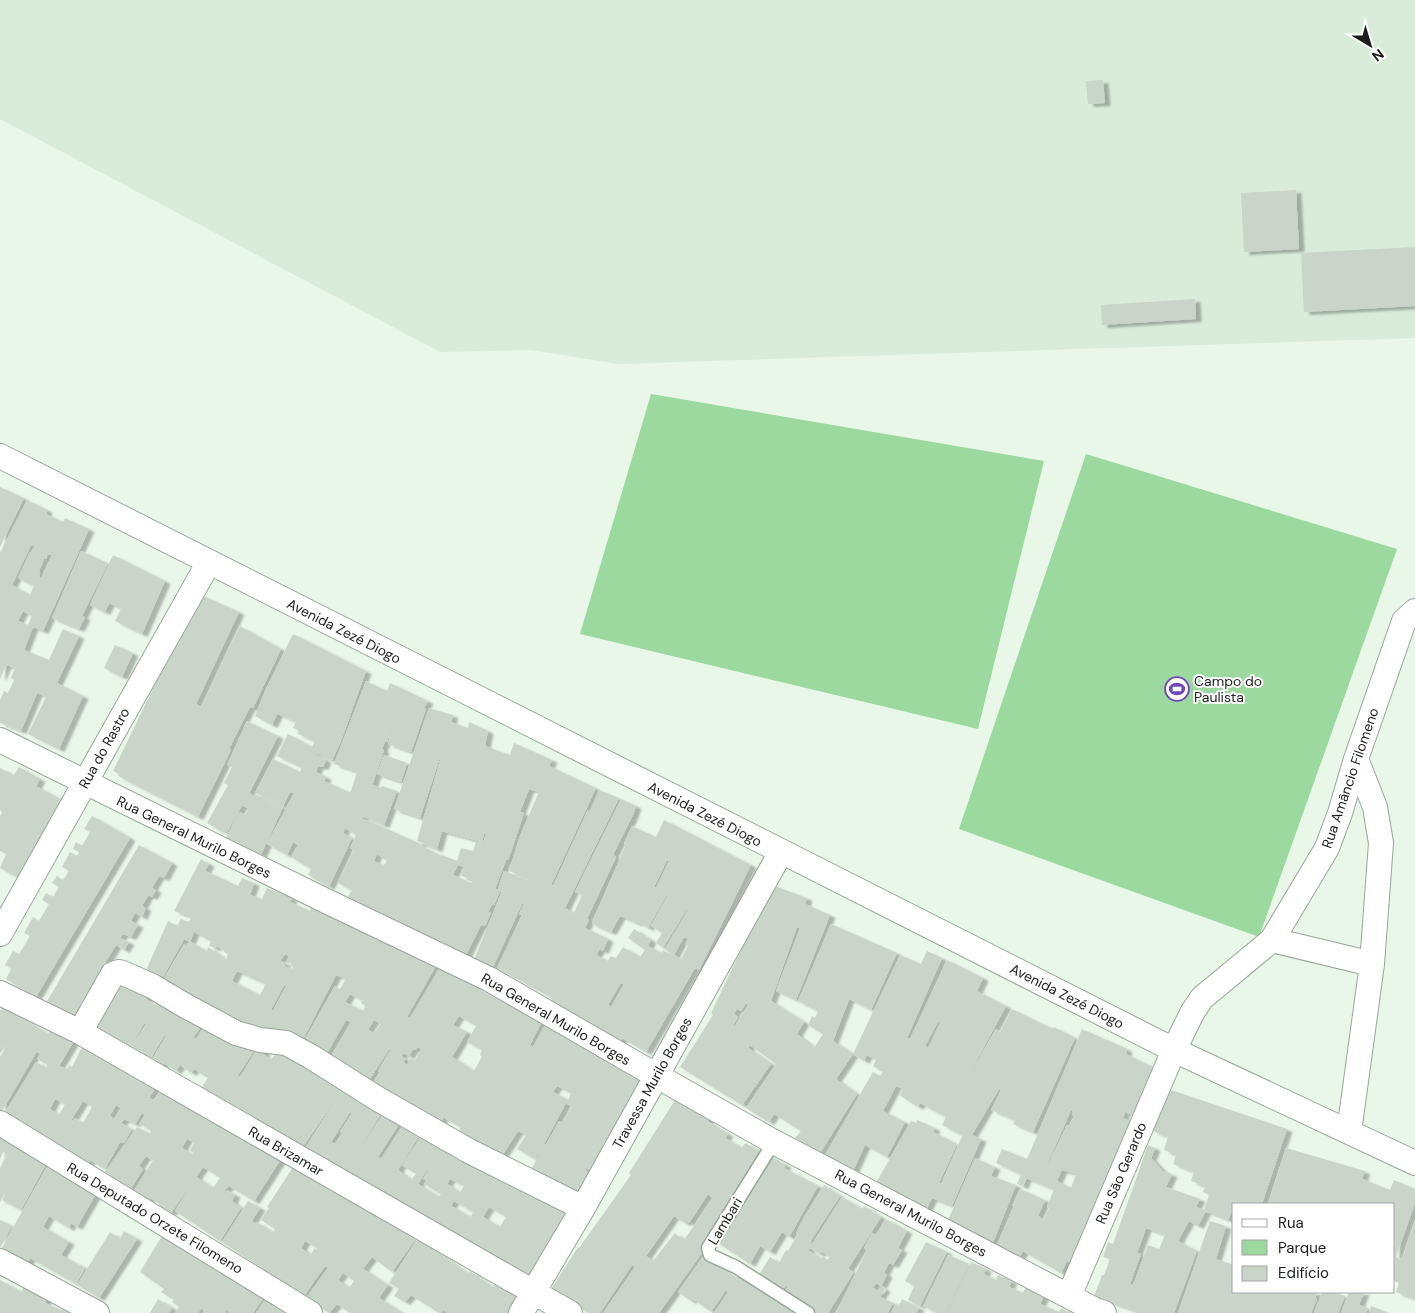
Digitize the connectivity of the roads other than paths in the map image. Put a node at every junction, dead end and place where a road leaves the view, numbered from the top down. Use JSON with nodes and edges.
{"nodes":[{"id":1,"x":0,"y":456,"type":"edge"},
{"id":2,"x":209,"y":562,"type":"junction"},
{"id":3,"x":1415,"y":611,"type":"edge"},
{"id":4,"x":0,"y":740,"type":"edge"},
{"id":5,"x":1356,"y":759,"type":"junction"},
{"id":6,"x":85,"y":783,"type":"junction"},
{"id":7,"x":781,"y":852,"type":"junction"},
{"id":8,"x":4,"y":919,"type":"edge"},
{"id":9,"x":1272,"y":940,"type":"junction"},
{"id":10,"x":1372,"y":964,"type":"junction"},
{"id":11,"x":0,"y":993,"type":"edge"},
{"id":12,"x":80,"y":1032,"type":"junction"},
{"id":13,"x":1174,"y":1050,"type":"junction"},
{"id":14,"x":657,"y":1076,"type":"junction"},
{"id":15,"x":0,"y":1124,"type":"edge"},
{"id":16,"x":1349,"y":1132,"type":"junction"},
{"id":17,"x":774,"y":1142,"type":"junction"},
{"id":18,"x":1415,"y":1162,"type":"edge"},
{"id":19,"x":583,"y":1208,"type":"junction"},
{"id":20,"x":0,"y":1261,"type":"edge"},
{"id":21,"x":533,"y":1292,"type":"junction"},
{"id":22,"x":1069,"y":1296,"type":"junction"},
{"id":23,"x":1098,"y":1312,"type":"edge"},
{"id":24,"x":97,"y":1313,"type":"edge"},
{"id":25,"x":310,"y":1313,"type":"edge"},
{"id":26,"x":521,"y":1313,"type":"edge"},
{"id":27,"x":570,"y":1313,"type":"edge"},
{"id":28,"x":808,"y":1313,"type":"edge"}],
"edges":[{"from":1,"to":2,"type":"street","name":"Avenida Zezé Diogo"},
{"from":2,"to":6,"type":"street","name":"Rua do Rastro"},
{"from":2,"to":7,"type":"street","name":"Avenida Zezé Diogo"},
{"from":3,"to":5,"type":"street","name":"Rua Amâncio Filomeno"},
{"from":4,"to":6,"type":"street","name":"Rua General Murilo Borges"},
{"from":5,"to":9,"type":"street","name":"Rua Amâncio Filomeno"},
{"from":5,"to":10,"type":"street"},
{"from":6,"to":8,"type":"street","name":"Rua do Rastro"},
{"from":6,"to":14,"type":"street","name":"Rua General Murilo Borges"},
{"from":7,"to":13,"type":"street","name":"Avenida Zezé Diogo"},
{"from":7,"to":14,"type":"street","name":"Travessa Murilo Borges"},
{"from":9,"to":10,"type":"street"},
{"from":9,"to":13,"type":"street","name":"Rua Amâncio Filomeno"},
{"from":10,"to":16,"type":"street"},
{"from":11,"to":12,"type":"street","name":"Rua Brizamar"},
{"from":12,"to":19,"type":"street"},
{"from":12,"to":21,"type":"street","name":"Rua Brizamar"},
{"from":13,"to":16,"type":"street","name":"Avenida Zezé Diogo"},
{"from":13,"to":22,"type":"street","name":"Rua São Gerardo"},
{"from":14,"to":17,"type":"street","name":"Rua General Murilo Borges"},
{"from":14,"to":19,"type":"street","name":"Travessa Murilo Borges"},
{"from":15,"to":25,"type":"street","name":"Rua Deputado Orzete Filomeno"},
{"from":16,"to":18,"type":"street","name":"Avenida Zezé Diogo"},
{"from":17,"to":22,"type":"street","name":"Rua General Murilo Borges"},
{"from":17,"to":28,"type":"lane","name":"Lambari"},
{"from":19,"to":21,"type":"street","name":"Travessa Murilo Borges"},
{"from":20,"to":24,"type":"street"},
{"from":21,"to":26,"type":"street","name":"Travessa Murilo Borges"},
{"from":21,"to":27,"type":"street","name":"Rua Brizamar"},
{"from":22,"to":23,"type":"street","name":"Rua General Murilo Borges"}]}
